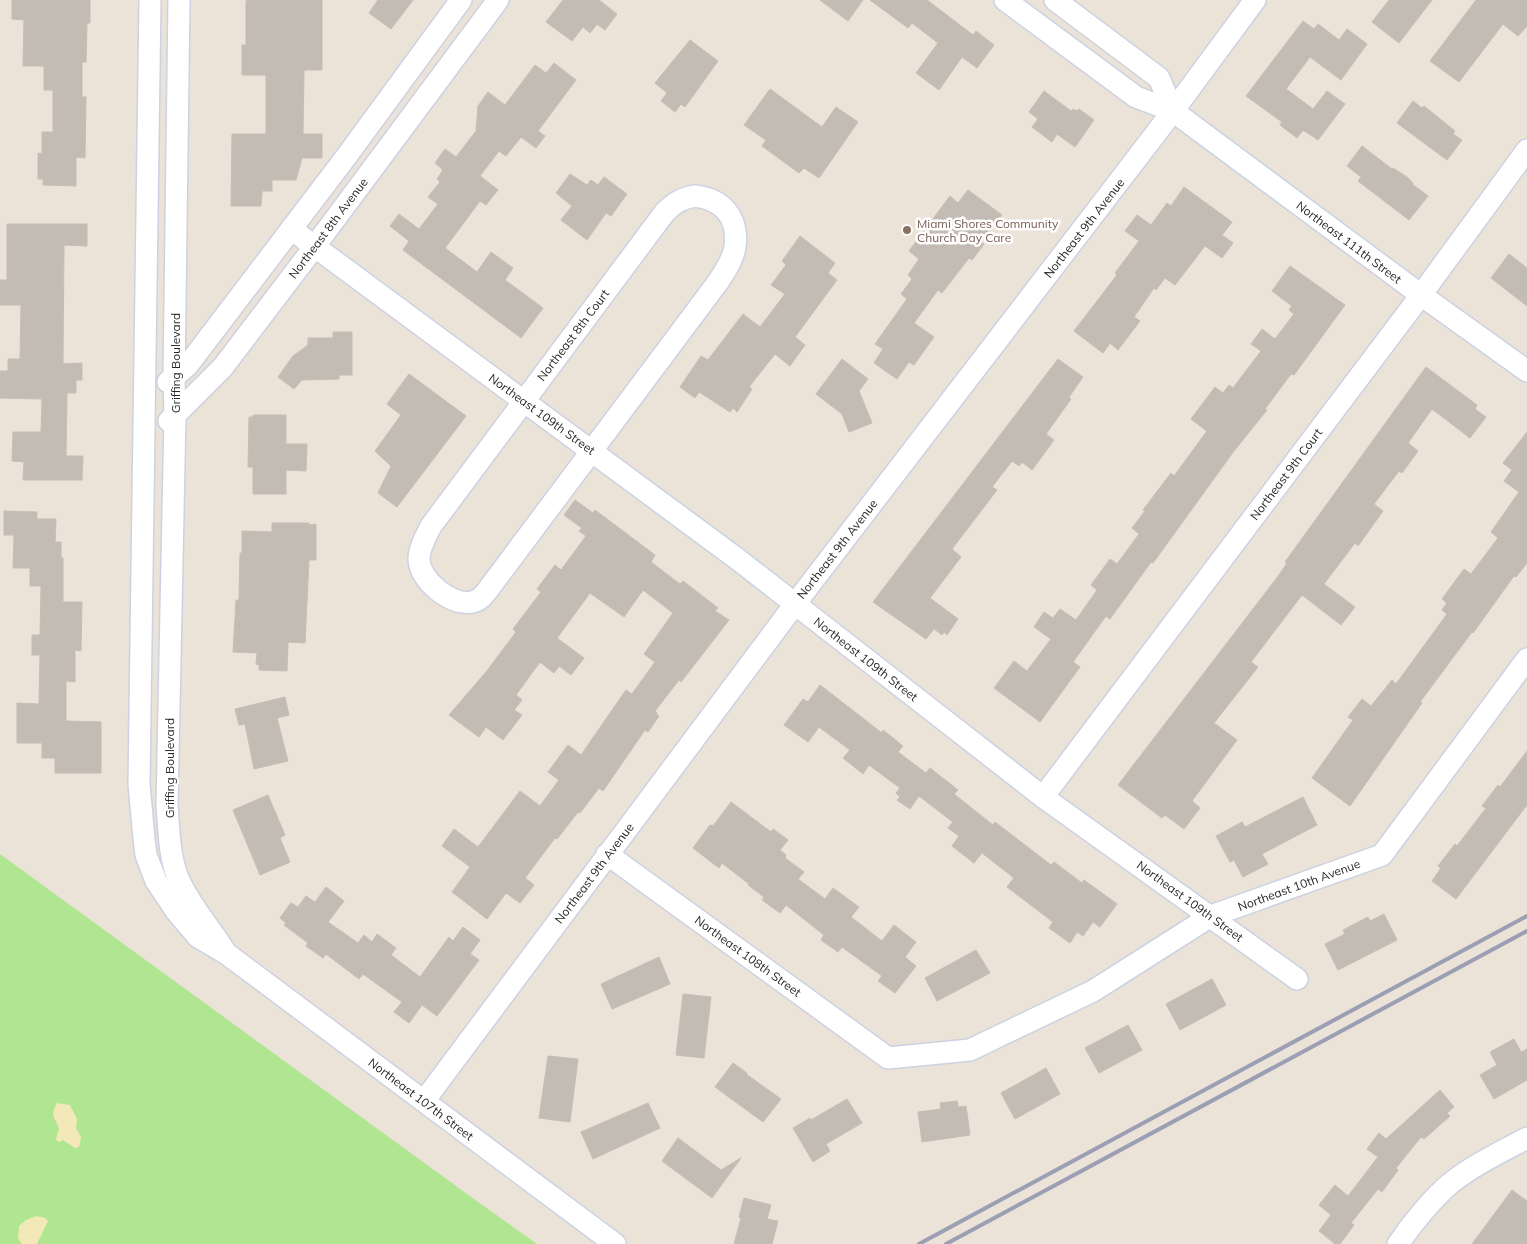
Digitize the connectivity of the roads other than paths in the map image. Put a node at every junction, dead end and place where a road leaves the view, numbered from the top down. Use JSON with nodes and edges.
{"nodes":[{"id":1,"x":150,"y":0,"type":"edge"},
{"id":2,"x":179,"y":0,"type":"edge"},
{"id":3,"x":461,"y":0,"type":"edge"},
{"id":4,"x":498,"y":0,"type":"edge"},
{"id":5,"x":1005,"y":0,"type":"edge"},
{"id":6,"x":1055,"y":0,"type":"edge"},
{"id":7,"x":1255,"y":0,"type":"edge"},
{"id":8,"x":1173,"y":111,"type":"junction"},
{"id":9,"x":148,"y":134,"type":"junction"},
{"id":10,"x":177,"y":135,"type":"junction"},
{"id":11,"x":1527,"y":150,"type":"edge"},
{"id":12,"x":291,"y":228,"type":"junction"},
{"id":13,"x":315,"y":246,"type":"junction"},
{"id":14,"x":1421,"y":295,"type":"junction"},
{"id":15,"x":175,"y":323,"type":"junction"},
{"id":16,"x":210,"y":336,"type":"junction"},
{"id":17,"x":1527,"y":371,"type":"edge"},
{"id":18,"x":174,"y":377,"type":"junction"},
{"id":19,"x":146,"y":397,"type":"junction"},
{"id":20,"x":524,"y":401,"type":"junction"},
{"id":21,"x":175,"y":416,"type":"junction"},
{"id":22,"x":144,"y":445,"type":"junction"},
{"id":23,"x":592,"y":451,"type":"junction"},
{"id":24,"x":795,"y":604,"type":"junction"},
{"id":25,"x":1527,"y":659,"type":"edge"},
{"id":26,"x":1042,"y":797,"type":"junction"},
{"id":27,"x":607,"y":854,"type":"junction"},
{"id":28,"x":1211,"y":916,"type":"junction"},
{"id":29,"x":227,"y":954,"type":"junction"},
{"id":30,"x":1297,"y":979,"type":"dead end"},
{"id":31,"x":888,"y":1058,"type":"joint"},
{"id":32,"x":424,"y":1101,"type":"junction"},
{"id":33,"x":1527,"y":1138,"type":"edge"},
{"id":34,"x":616,"y":1244,"type":"edge"},
{"id":35,"x":1398,"y":1244,"type":"edge"}],
"edges":[{"from":1,"to":9,"type":"street"},
{"from":2,"to":10,"type":"street","name":"Griffing Boulevard"},
{"from":3,"to":12,"type":"street"},
{"from":4,"to":13,"type":"street","name":"Northeast 8th Avenue"},
{"from":5,"to":8,"type":"street","name":"Northeast 111th Street"},
{"from":6,"to":8,"type":"street"},
{"from":7,"to":8,"type":"street","name":"Northeast 9th Avenue"},
{"from":8,"to":14,"type":"street","name":"Northeast 111th Street"},
{"from":8,"to":24,"type":"street","name":"Northeast 9th Avenue"},
{"from":9,"to":10,"type":"street"},
{"from":9,"to":19,"type":"street"},
{"from":10,"to":15,"type":"street","name":"Griffing Boulevard"},
{"from":11,"to":14,"type":"street","name":"Northeast 9th Court"},
{"from":12,"to":13,"type":"street","name":"Northeast 109th Street"},
{"from":12,"to":16,"type":"street"},
{"from":13,"to":20,"type":"street","name":"Northeast 109th Street"},
{"from":13,"to":21,"type":"street","name":"Northeast 8th Avenue"},
{"from":14,"to":17,"type":"street","name":"Northeast 111th Street"},
{"from":14,"to":26,"type":"street","name":"Northeast 9th Court"},
{"from":15,"to":16,"type":"street"},
{"from":15,"to":18,"type":"street","name":"Griffing Boulevard"},
{"from":16,"to":18,"type":"street"},
{"from":18,"to":19,"type":"street"},
{"from":18,"to":21,"type":"street","name":"Griffing Boulevard"},
{"from":19,"to":22,"type":"street"},
{"from":20,"to":23,"type":"street","name":"Northeast 109th Street"},
{"from":20,"to":23,"type":"street","name":"Northeast 8th Court"},
{"from":20,"to":23,"type":"street","name":"Northeast 8th Court"},
{"from":21,"to":22,"type":"street","name":"Northeast 8th Avenue"},
{"from":21,"to":29,"type":"street","name":"Griffing Boulevard"},
{"from":22,"to":29,"type":"street"},
{"from":23,"to":24,"type":"street","name":"Northeast 109th Street"},
{"from":24,"to":26,"type":"street","name":"Northeast 109th Street"},
{"from":24,"to":27,"type":"street","name":"Northeast 9th Avenue"},
{"from":25,"to":28,"type":"street","name":"Northeast 10th Avenue"},
{"from":26,"to":28,"type":"street","name":"Northeast 109th Street"},
{"from":27,"to":31,"type":"street","name":"Northeast 108th Street"},
{"from":27,"to":32,"type":"street","name":"Northeast 9th Avenue"},
{"from":28,"to":30,"type":"street","name":"Northeast 109th Street"},
{"from":28,"to":31,"type":"street","name":"Northeast 10th Avenue"},
{"from":29,"to":32,"type":"street","name":"Northeast 107th Street"},
{"from":32,"to":34,"type":"street","name":"Northeast 107th Street"},
{"from":33,"to":35,"type":"street"}]}
